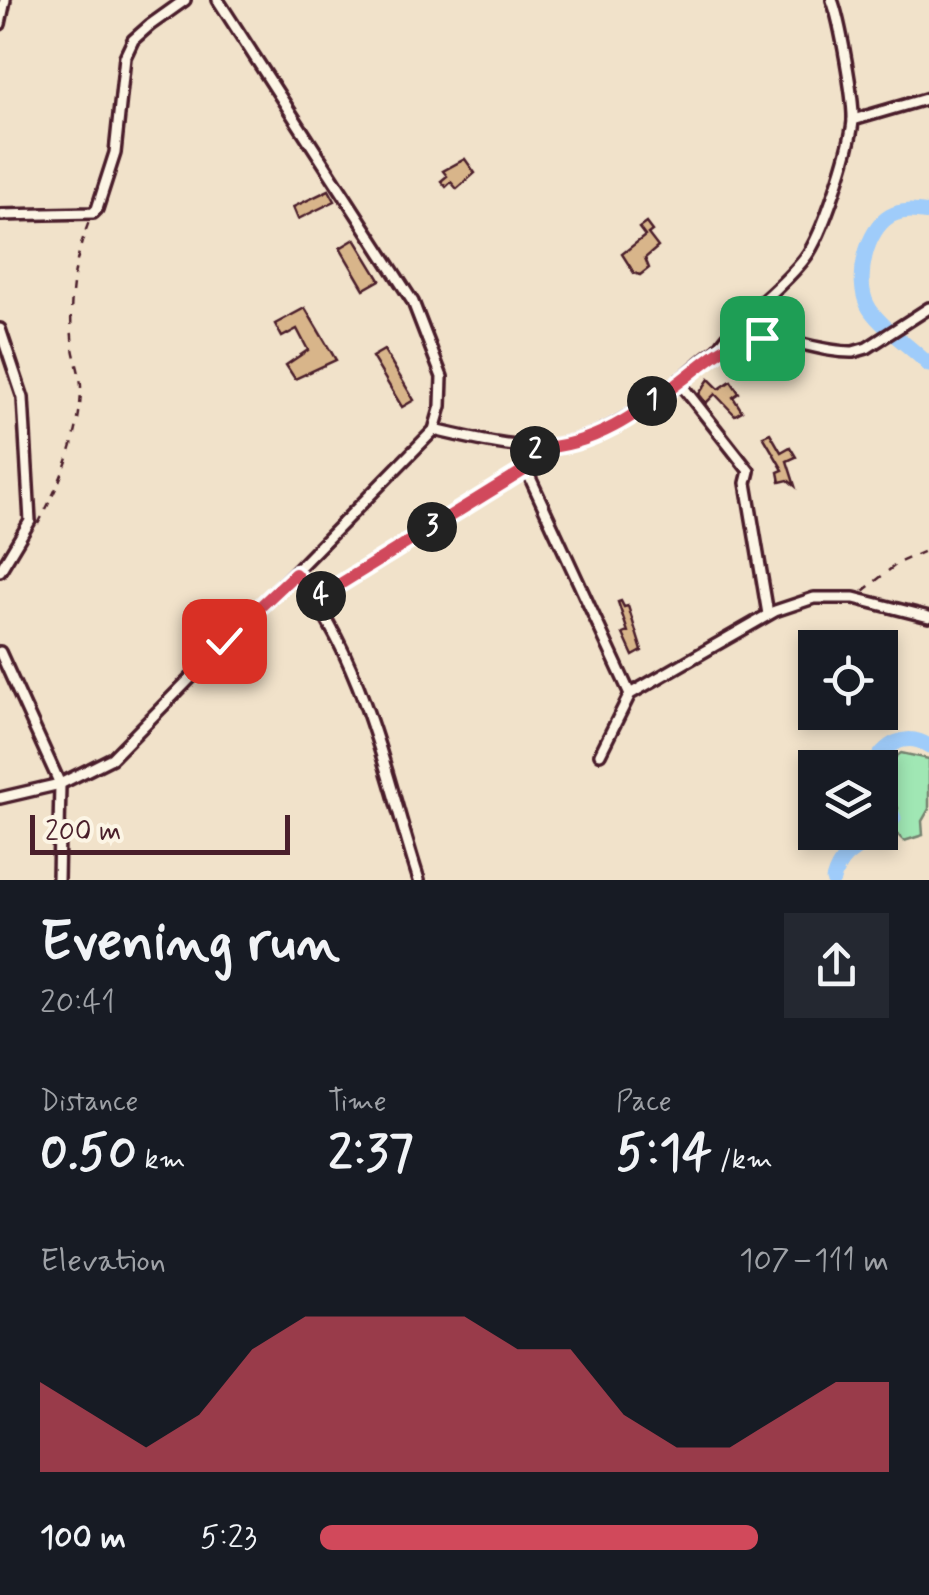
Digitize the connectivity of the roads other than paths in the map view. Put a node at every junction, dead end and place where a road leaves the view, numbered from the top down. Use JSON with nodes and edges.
{"nodes":[{"id":1,"x":5,"y":0,"type":"edge"},
{"id":2,"x":185,"y":0,"type":"edge"},
{"id":3,"x":218,"y":0,"type":"edge"},
{"id":4,"x":832,"y":0,"type":"edge"},
{"id":5,"x":0,"y":24,"type":"edge"},
{"id":6,"x":929,"y":98,"type":"edge"},
{"id":7,"x":853,"y":120,"type":"junction"},
{"id":8,"x":0,"y":214,"type":"edge"},
{"id":9,"x":929,"y":308,"type":"edge"},
{"id":10,"x":0,"y":330,"type":"edge"},
{"id":11,"x":718,"y":350,"type":"junction"},
{"id":12,"x":679,"y":382,"type":"junction"},
{"id":13,"x":434,"y":430,"type":"junction"},
{"id":14,"x":537,"y":448,"type":"junction"},
{"id":15,"x":526,"y":469,"type":"junction"},
{"id":16,"x":0,"y":572,"type":"edge"},
{"id":17,"x":295,"y":574,"type":"junction"},
{"id":18,"x":316,"y":599,"type":"junction"},
{"id":19,"x":768,"y":614,"type":"junction"},
{"id":20,"x":929,"y":617,"type":"edge"},
{"id":21,"x":0,"y":652,"type":"edge"},
{"id":22,"x":630,"y":694,"type":"junction"},
{"id":23,"x":600,"y":754,"type":"dead end"},
{"id":24,"x":60,"y":784,"type":"junction"},
{"id":25,"x":0,"y":798,"type":"edge"},
{"id":26,"x":58,"y":880,"type":"edge"},
{"id":27,"x":418,"y":880,"type":"edge"}],
"edges":[{"from":1,"to":5,"type":"street"},
{"from":2,"to":8,"type":"street"},
{"from":3,"to":13,"type":"street"},
{"from":4,"to":7,"type":"street"},
{"from":6,"to":7,"type":"street"},
{"from":7,"to":11,"type":"street"},
{"from":9,"to":11,"type":"street"},
{"from":10,"to":16,"type":"street"},
{"from":11,"to":12,"type":"street"},
{"from":12,"to":14,"type":"street"},
{"from":12,"to":19,"type":"street"},
{"from":13,"to":14,"type":"street"},
{"from":13,"to":17,"type":"street"},
{"from":14,"to":15,"type":"street"},
{"from":15,"to":18,"type":"street"},
{"from":15,"to":22,"type":"street"},
{"from":17,"to":18,"type":"street"},
{"from":17,"to":24,"type":"street"},
{"from":18,"to":27,"type":"street"},
{"from":19,"to":20,"type":"street"},
{"from":19,"to":22,"type":"street"},
{"from":21,"to":24,"type":"street"},
{"from":22,"to":23,"type":"street"},
{"from":24,"to":25,"type":"street"},
{"from":24,"to":26,"type":"street"}]}
